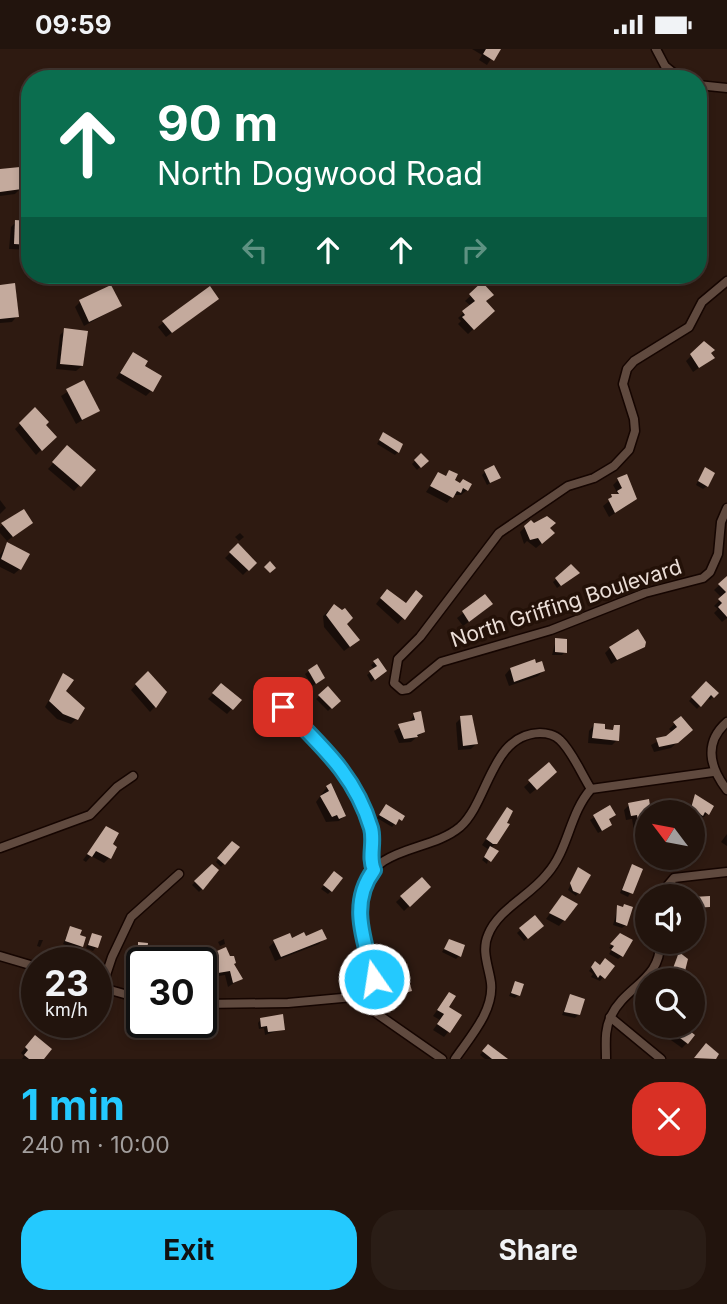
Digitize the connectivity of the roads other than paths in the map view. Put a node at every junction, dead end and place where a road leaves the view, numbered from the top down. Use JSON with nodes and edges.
{"nodes":[{"id":1,"x":656,"y":49,"type":"edge"},
{"id":2,"x":670,"y":70,"type":"edge"},
{"id":3,"x":707,"y":86,"type":"edge"},
{"id":4,"x":727,"y":88,"type":"edge"},
{"id":5,"x":727,"y":281,"type":"edge"},
{"id":6,"x":727,"y":508,"type":"edge"},
{"id":7,"x":283,"y":707,"type":"dead end"},
{"id":8,"x":727,"y":722,"type":"edge"},
{"id":9,"x":713,"y":772,"type":"junction"},
{"id":10,"x":133,"y":776,"type":"dead end"},
{"id":11,"x":591,"y":789,"type":"junction"},
{"id":12,"x":727,"y":790,"type":"edge"},
{"id":13,"x":0,"y":848,"type":"edge"},
{"id":14,"x":374,"y":870,"type":"junction"},
{"id":15,"x":727,"y":872,"type":"edge"},
{"id":16,"x":179,"y":874,"type":"dead end"},
{"id":17,"x":669,"y":884,"type":"edge"},
{"id":18,"x":658,"y":954,"type":"edge"},
{"id":19,"x":0,"y":956,"type":"edge"},
{"id":20,"x":112,"y":957,"type":"edge"},
{"id":21,"x":21,"y":962,"type":"edge"},
{"id":22,"x":217,"y":1004,"type":"edge"},
{"id":23,"x":380,"y":1013,"type":"junction"},
{"id":24,"x":610,"y":1017,"type":"junction"},
{"id":25,"x":442,"y":1059,"type":"edge"},
{"id":26,"x":456,"y":1059,"type":"edge"},
{"id":27,"x":606,"y":1059,"type":"edge"},
{"id":28,"x":661,"y":1059,"type":"edge"}],
"edges":[{"from":1,"to":2,"type":"street"},
{"from":3,"to":4,"type":"street"},
{"from":5,"to":6,"type":"street","name":"North Griffing Boulevard"},
{"from":7,"to":14,"type":"street"},
{"from":8,"to":9,"type":"street"},
{"from":9,"to":11,"type":"street"},
{"from":9,"to":12,"type":"street"},
{"from":10,"to":13,"type":"street"},
{"from":11,"to":14,"type":"street"},
{"from":11,"to":26,"type":"street"},
{"from":14,"to":23,"type":"street"},
{"from":15,"to":17,"type":"street"},
{"from":16,"to":20,"type":"street"},
{"from":18,"to":24,"type":"street"},
{"from":19,"to":21,"type":"street"},
{"from":22,"to":23,"type":"street"},
{"from":23,"to":25,"type":"street"},
{"from":24,"to":27,"type":"street"},
{"from":24,"to":28,"type":"street"}]}
